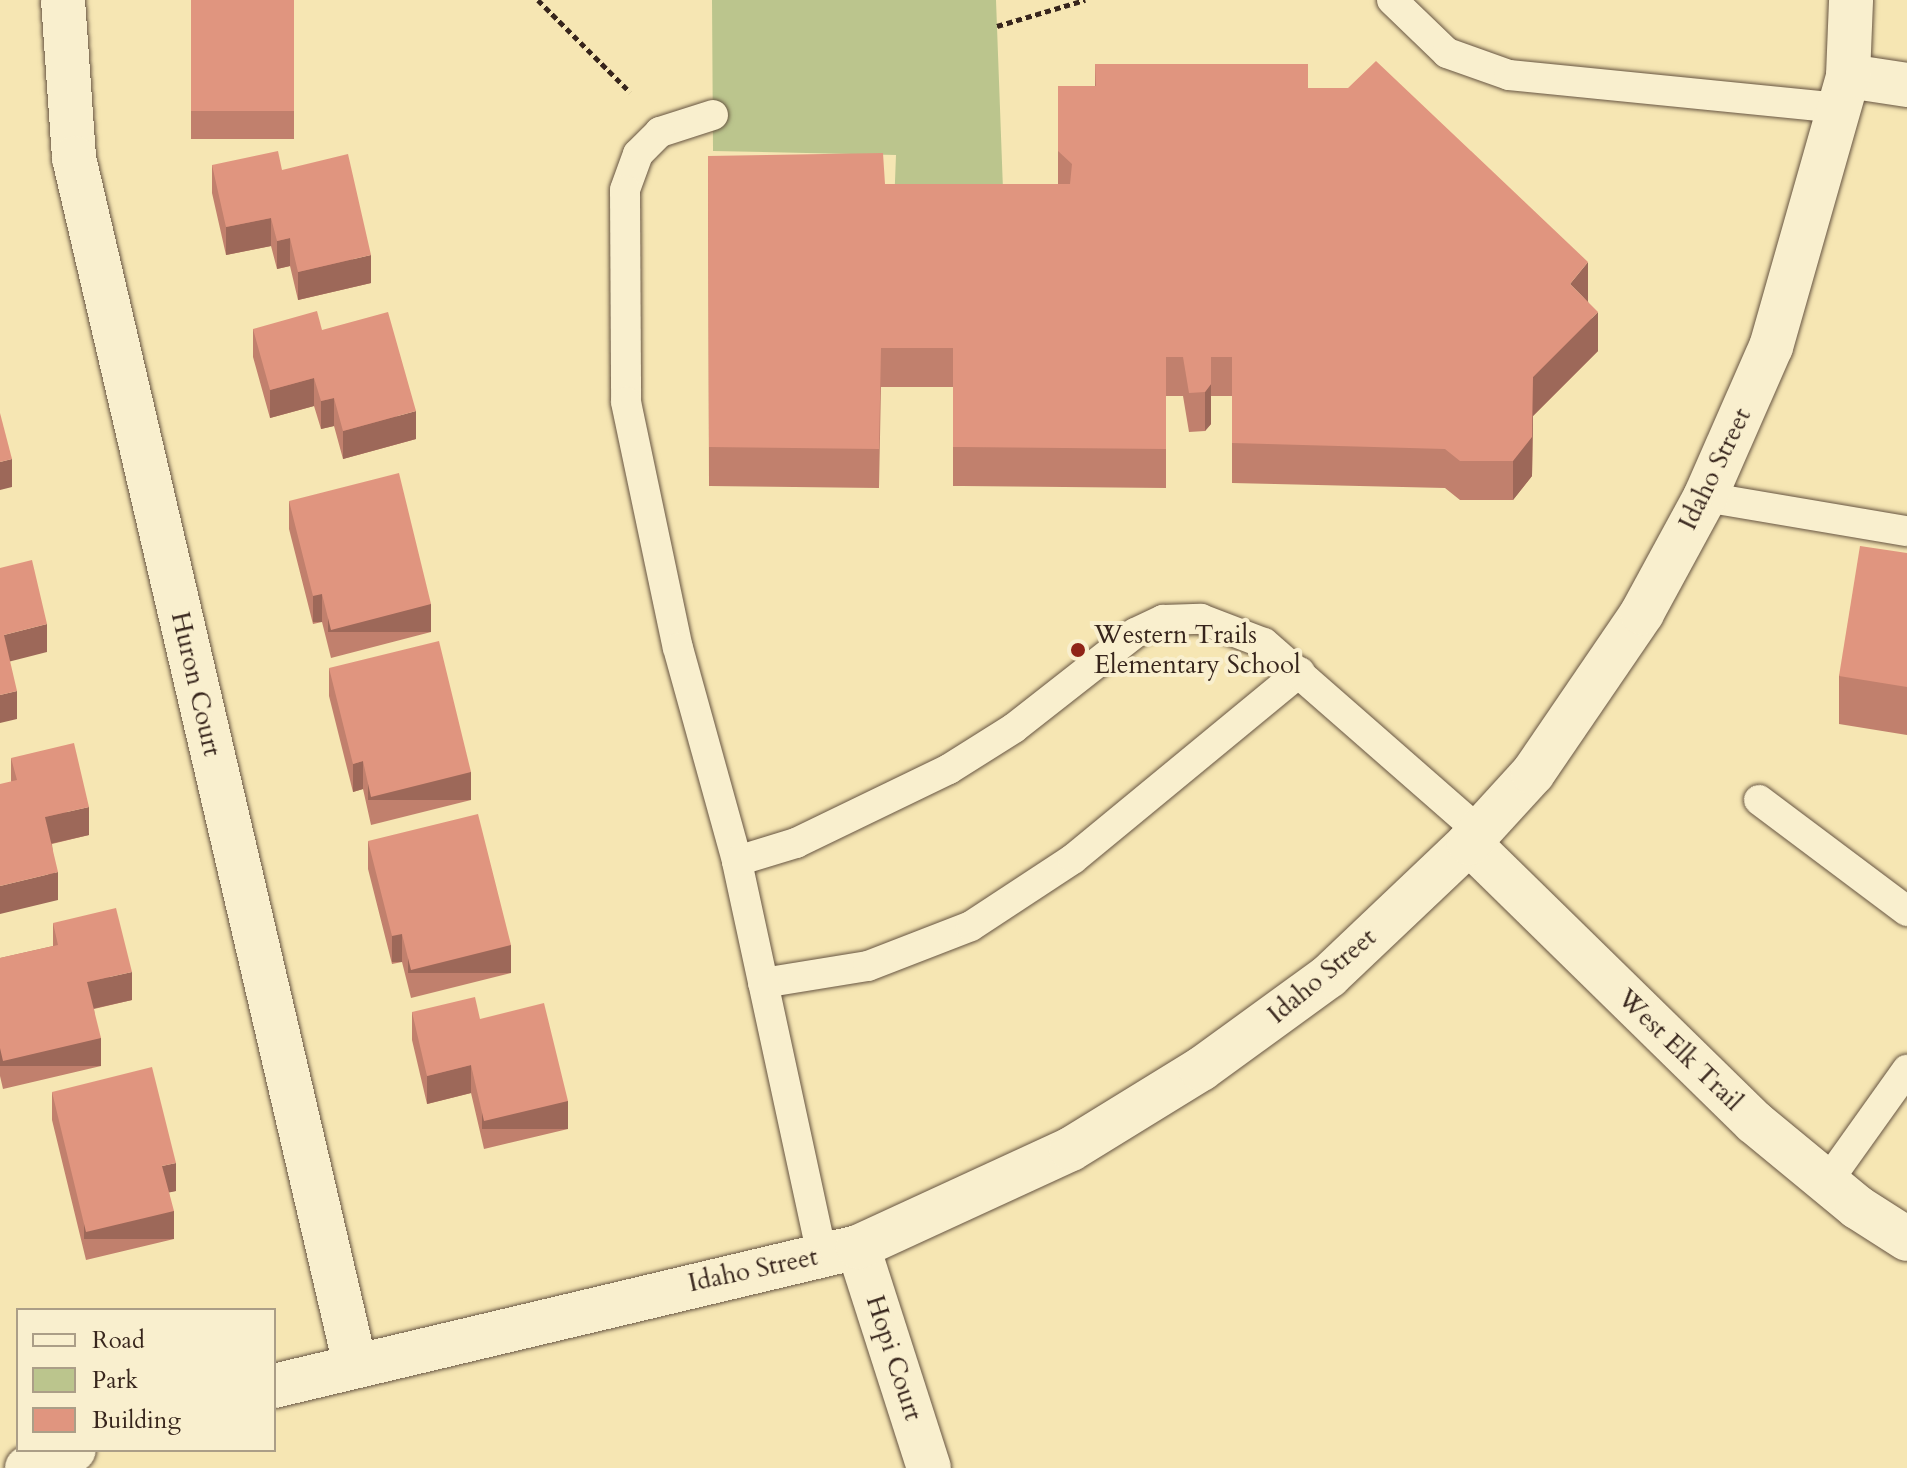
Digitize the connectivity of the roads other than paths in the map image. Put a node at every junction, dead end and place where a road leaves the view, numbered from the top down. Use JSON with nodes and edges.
{"nodes":[{"id":1,"x":63,"y":0,"type":"edge"},
{"id":2,"x":1392,"y":0,"type":"edge"},
{"id":3,"x":1851,"y":0,"type":"edge"},
{"id":4,"x":1907,"y":85,"type":"edge"},
{"id":5,"x":1844,"y":92,"type":"junction"},
{"id":6,"x":713,"y":115,"type":"dead end"},
{"id":7,"x":1705,"y":497,"type":"junction"},
{"id":8,"x":1907,"y":531,"type":"edge"},
{"id":9,"x":1300,"y":672,"type":"junction"},
{"id":10,"x":1759,"y":800,"type":"dead end"},
{"id":11,"x":1474,"y":837,"type":"junction"},
{"id":12,"x":737,"y":861,"type":"junction"},
{"id":13,"x":1907,"y":911,"type":"edge"},
{"id":14,"x":763,"y":983,"type":"junction"},
{"id":15,"x":1907,"y":1070,"type":"edge"},
{"id":16,"x":1827,"y":1182,"type":"junction"},
{"id":17,"x":1907,"y":1239,"type":"edge"},
{"id":18,"x":840,"y":1251,"type":"junction"},
{"id":19,"x":355,"y":1365,"type":"junction"},
{"id":20,"x":276,"y":1385,"type":"edge"},
{"id":21,"x":69,"y":1452,"type":"edge"},
{"id":22,"x":27,"y":1468,"type":"edge"},
{"id":23,"x":929,"y":1468,"type":"edge"}],
"edges":[{"from":1,"to":19,"type":"street","name":"Huron Court"},
{"from":2,"to":5,"type":"lane"},
{"from":3,"to":5,"type":"street","name":"Idaho Street"},
{"from":4,"to":5,"type":"street"},
{"from":5,"to":7,"type":"street","name":"Idaho Street"},
{"from":6,"to":12,"type":"lane"},
{"from":7,"to":8,"type":"lane"},
{"from":7,"to":11,"type":"street","name":"Idaho Street"},
{"from":9,"to":11,"type":"lane"},
{"from":9,"to":12,"type":"lane"},
{"from":9,"to":14,"type":"lane"},
{"from":10,"to":13,"type":"lane"},
{"from":11,"to":16,"type":"street","name":"West Elk Trail"},
{"from":11,"to":18,"type":"street","name":"Idaho Street"},
{"from":12,"to":14,"type":"lane"},
{"from":14,"to":18,"type":"lane"},
{"from":15,"to":16,"type":"lane"},
{"from":16,"to":17,"type":"street","name":"West Elk Trail"},
{"from":18,"to":19,"type":"street","name":"Idaho Street"},
{"from":18,"to":23,"type":"street","name":"Hopi Court"},
{"from":19,"to":20,"type":"street","name":"Idaho Street"},
{"from":21,"to":22,"type":"street"}]}
